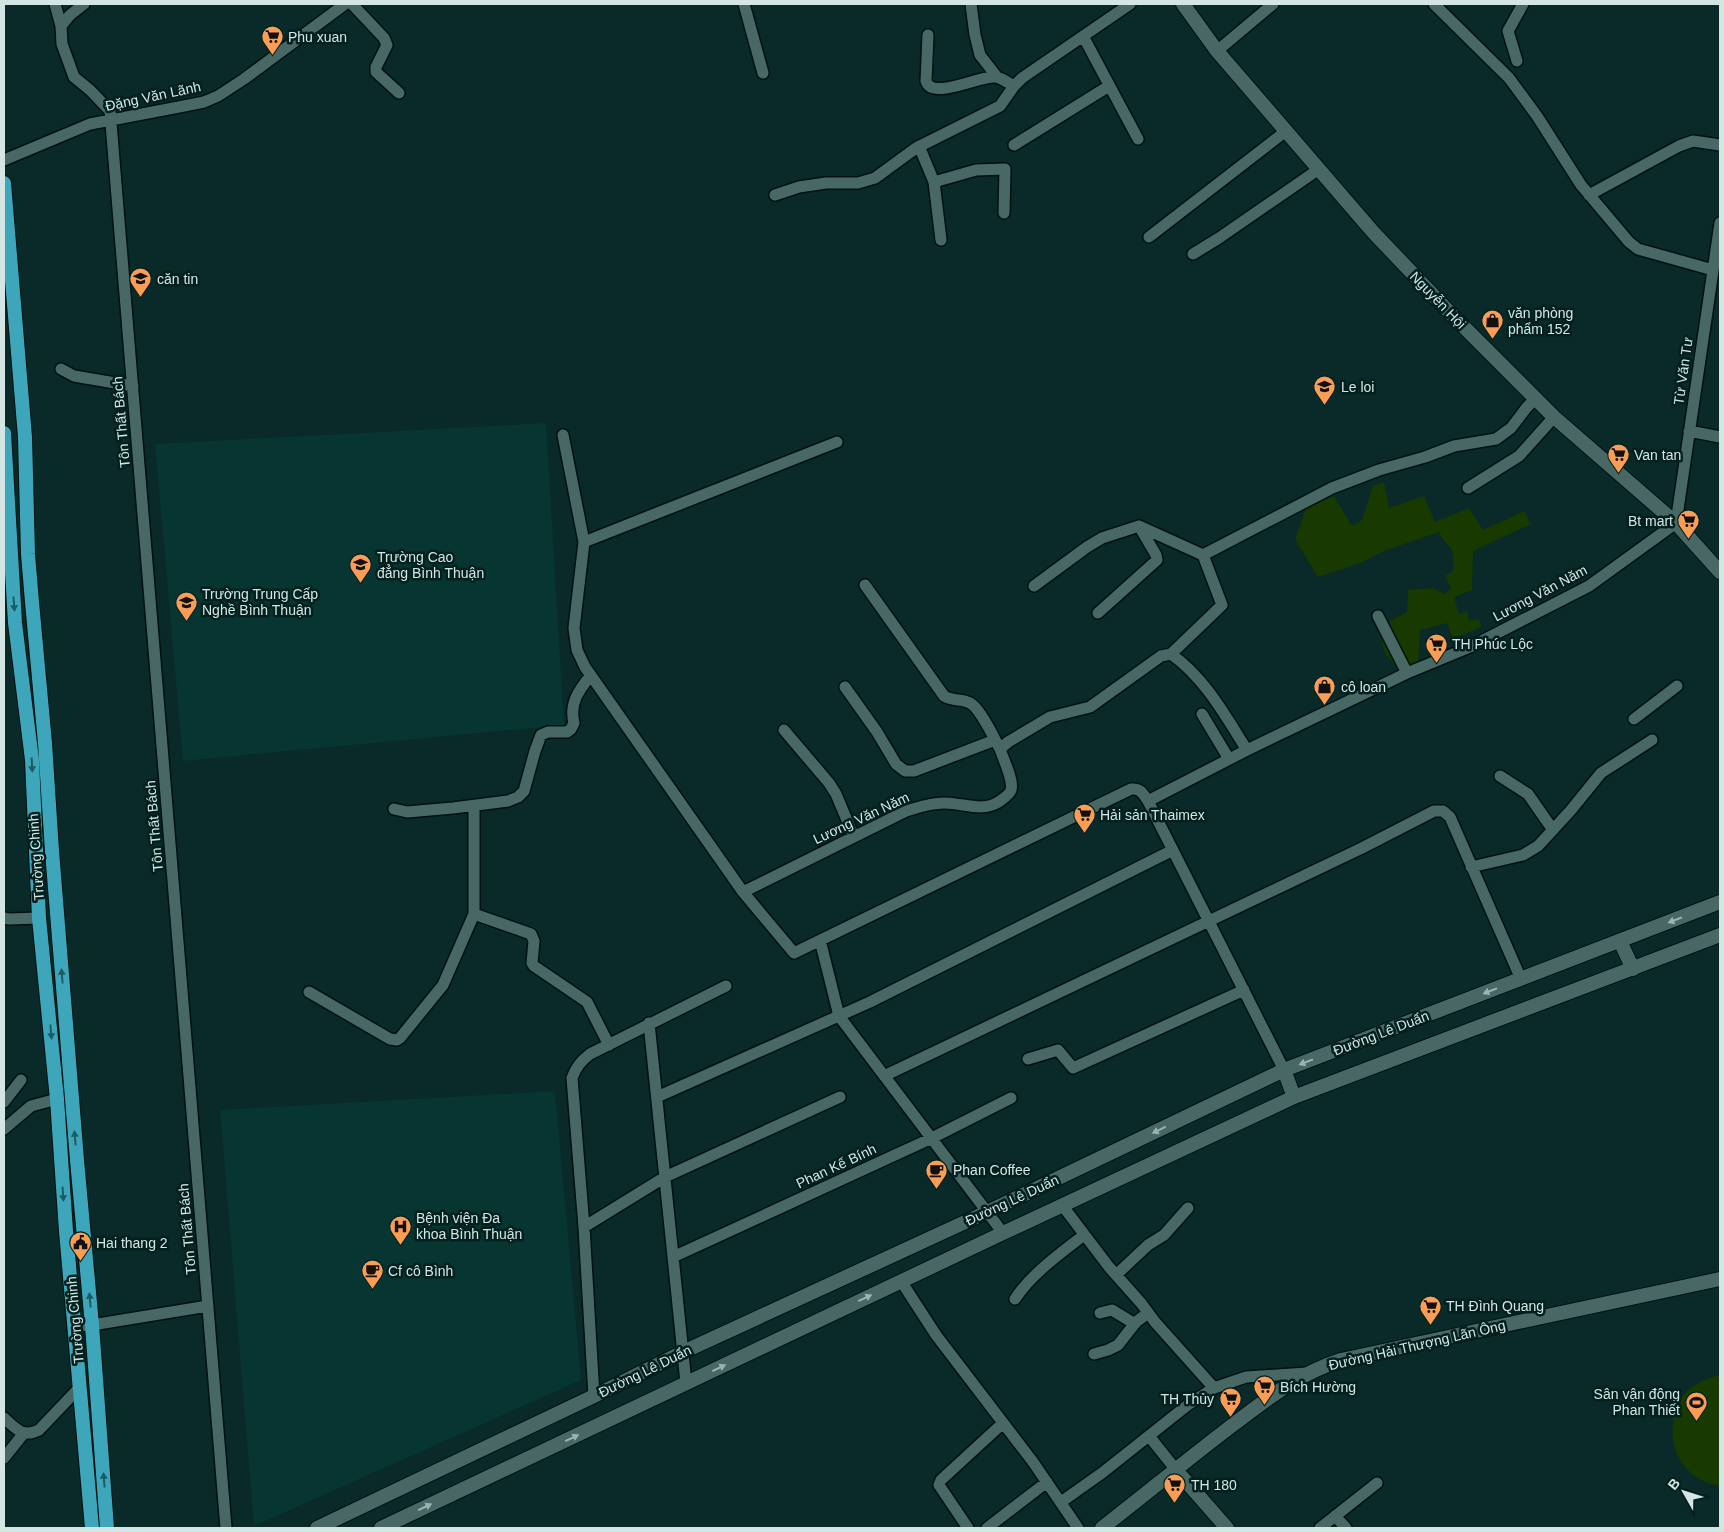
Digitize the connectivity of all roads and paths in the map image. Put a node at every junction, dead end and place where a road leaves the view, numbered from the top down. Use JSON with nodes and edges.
{"nodes":[{"id":1,"x":55,"y":4,"type":"edge"},
{"id":2,"x":84,"y":4,"type":"edge"},
{"id":3,"x":345,"y":4,"type":"edge"},
{"id":4,"x":352,"y":4,"type":"edge"},
{"id":5,"x":756,"y":4,"type":"edge"},
{"id":6,"x":971,"y":4,"type":"edge"},
{"id":7,"x":1130,"y":4,"type":"edge"},
{"id":8,"x":1183,"y":4,"type":"edge"},
{"id":9,"x":1273,"y":4,"type":"edge"},
{"id":10,"x":1434,"y":4,"type":"edge"},
{"id":11,"x":1523,"y":4,"type":"edge"},
{"id":12,"x":745,"y":7,"type":"edge"},
{"id":13,"x":61,"y":26,"type":"junction"},
{"id":14,"x":928,"y":35,"type":"dead end"},
{"id":15,"x":1083,"y":36,"type":"junction"},
{"id":16,"x":1217,"y":51,"type":"junction"},
{"id":17,"x":1516,"y":61,"type":"dead end"},
{"id":18,"x":763,"y":73,"type":"dead end"},
{"id":19,"x":997,"y":77,"type":"junction"},
{"id":20,"x":1014,"y":86,"type":"junction"},
{"id":21,"x":1109,"y":86,"type":"junction"},
{"id":22,"x":399,"y":93,"type":"dead end"},
{"id":23,"x":111,"y":121,"type":"junction"},
{"id":24,"x":1286,"y":131,"type":"junction"},
{"id":25,"x":1138,"y":139,"type":"dead end"},
{"id":26,"x":1014,"y":145,"type":"dead end"},
{"id":27,"x":1720,"y":145,"type":"edge"},
{"id":28,"x":919,"y":146,"type":"junction"},
{"id":29,"x":4,"y":160,"type":"edge"},
{"id":30,"x":1319,"y":169,"type":"junction"},
{"id":31,"x":934,"y":182,"type":"junction"},
{"id":32,"x":4,"y":183,"type":"edge"},
{"id":33,"x":775,"y":195,"type":"dead end"},
{"id":34,"x":1588,"y":195,"type":"junction"},
{"id":35,"x":1004,"y":213,"type":"dead end"},
{"id":36,"x":1720,"y":223,"type":"edge"},
{"id":37,"x":5,"y":225,"type":"edge"},
{"id":38,"x":1149,"y":238,"type":"dead end"},
{"id":39,"x":941,"y":240,"type":"dead end"},
{"id":40,"x":1193,"y":254,"type":"dead end"},
{"id":41,"x":1713,"y":270,"type":"junction"},
{"id":42,"x":60,"y":369,"type":"dead end"},
{"id":43,"x":133,"y":386,"type":"junction"},
{"id":44,"x":1536,"y":399,"type":"junction"},
{"id":45,"x":1554,"y":417,"type":"junction"},
{"id":46,"x":1690,"y":431,"type":"junction"},
{"id":47,"x":4,"y":433,"type":"edge"},
{"id":48,"x":563,"y":435,"type":"dead end"},
{"id":49,"x":1720,"y":437,"type":"edge"},
{"id":50,"x":838,"y":442,"type":"dead end"},
{"id":51,"x":1468,"y":488,"type":"dead end"},
{"id":52,"x":1676,"y":523,"type":"junction"},
{"id":53,"x":1139,"y":526,"type":"junction"},
{"id":54,"x":584,"y":542,"type":"junction"},
{"id":55,"x":1203,"y":555,"type":"junction"},
{"id":56,"x":1720,"y":572,"type":"edge"},
{"id":57,"x":865,"y":585,"type":"dead end"},
{"id":58,"x":1034,"y":586,"type":"dead end"},
{"id":59,"x":1098,"y":613,"type":"dead end"},
{"id":60,"x":1378,"y":616,"type":"dead end"},
{"id":61,"x":1171,"y":654,"type":"junction"},
{"id":62,"x":1407,"y":673,"type":"junction"},
{"id":63,"x":591,"y":675,"type":"junction"},
{"id":64,"x":1677,"y":686,"type":"dead end"},
{"id":65,"x":845,"y":687,"type":"dead end"},
{"id":66,"x":1202,"y":714,"type":"dead end"},
{"id":67,"x":1634,"y":719,"type":"dead end"},
{"id":68,"x":784,"y":730,"type":"dead end"},
{"id":69,"x":1652,"y":740,"type":"dead end"},
{"id":70,"x":997,"y":744,"type":"junction"},
{"id":71,"x":1247,"y":750,"type":"junction"},
{"id":72,"x":1229,"y":759,"type":"junction"},
{"id":73,"x":1500,"y":776,"type":"dead end"},
{"id":74,"x":1148,"y":801,"type":"junction"},
{"id":75,"x":474,"y":806,"type":"junction"},
{"id":76,"x":394,"y":809,"type":"dead end"},
{"id":77,"x":1553,"y":830,"type":"junction"},
{"id":78,"x":854,"y":837,"type":"junction"},
{"id":79,"x":1173,"y":850,"type":"junction"},
{"id":80,"x":1471,"y":867,"type":"junction"},
{"id":81,"x":743,"y":892,"type":"junction"},
{"id":82,"x":1720,"y":902,"type":"edge"},
{"id":83,"x":474,"y":914,"type":"junction"},
{"id":84,"x":4,"y":918,"type":"edge"},
{"id":85,"x":39,"y":918,"type":"junction"},
{"id":86,"x":1208,"y":920,"type":"junction"},
{"id":87,"x":1720,"y":935,"type":"edge"},
{"id":88,"x":820,"y":940,"type":"junction"},
{"id":89,"x":1620,"y":941,"type":"junction"},
{"id":90,"x":1633,"y":969,"type":"junction"},
{"id":91,"x":1521,"y":979,"type":"junction"},
{"id":92,"x":726,"y":986,"type":"dead end"},
{"id":93,"x":1244,"y":990,"type":"junction"},
{"id":94,"x":309,"y":992,"type":"dead end"},
{"id":95,"x":839,"y":1016,"type":"junction"},
{"id":96,"x":649,"y":1023,"type":"junction"},
{"id":97,"x":608,"y":1045,"type":"junction"},
{"id":98,"x":1028,"y":1059,"type":"dead end"},
{"id":99,"x":1284,"y":1070,"type":"junction"},
{"id":100,"x":884,"y":1076,"type":"junction"},
{"id":101,"x":21,"y":1080,"type":"dead end"},
{"id":102,"x":657,"y":1097,"type":"junction"},
{"id":103,"x":840,"y":1097,"type":"dead end"},
{"id":104,"x":1294,"y":1097,"type":"junction"},
{"id":105,"x":1011,"y":1098,"type":"dead end"},
{"id":106,"x":57,"y":1099,"type":"junction"},
{"id":107,"x":4,"y":1102,"type":"edge"},
{"id":108,"x":4,"y":1129,"type":"edge"},
{"id":109,"x":932,"y":1138,"type":"junction"},
{"id":110,"x":665,"y":1177,"type":"junction"},
{"id":111,"x":1062,"y":1205,"type":"junction"},
{"id":112,"x":1188,"y":1208,"type":"dead end"},
{"id":113,"x":987,"y":1212,"type":"junction"},
{"id":114,"x":584,"y":1227,"type":"junction"},
{"id":115,"x":1003,"y":1233,"type":"junction"},
{"id":116,"x":1084,"y":1235,"type":"junction"},
{"id":117,"x":673,"y":1257,"type":"junction"},
{"id":118,"x":1116,"y":1275,"type":"junction"},
{"id":119,"x":1720,"y":1279,"type":"edge"},
{"id":120,"x":901,"y":1282,"type":"junction"},
{"id":121,"x":1016,"y":1298,"type":"dead end"},
{"id":122,"x":208,"y":1306,"type":"junction"},
{"id":123,"x":1100,"y":1313,"type":"dead end"},
{"id":124,"x":1148,"y":1313,"type":"junction"},
{"id":125,"x":92,"y":1324,"type":"junction"},
{"id":126,"x":1135,"y":1324,"type":"junction"},
{"id":127,"x":74,"y":1326,"type":"junction"},
{"id":128,"x":682,"y":1352,"type":"junction"},
{"id":129,"x":1094,"y":1354,"type":"dead end"},
{"id":130,"x":1307,"y":1373,"type":"junction"},
{"id":131,"x":686,"y":1383,"type":"junction"},
{"id":132,"x":80,"y":1387,"type":"junction"},
{"id":133,"x":1214,"y":1388,"type":"junction"},
{"id":134,"x":594,"y":1396,"type":"junction"},
{"id":135,"x":4,"y":1418,"type":"edge"},
{"id":136,"x":1002,"y":1423,"type":"junction"},
{"id":137,"x":24,"y":1433,"type":"junction"},
{"id":138,"x":1149,"y":1436,"type":"junction"},
{"id":139,"x":4,"y":1458,"type":"edge"},
{"id":140,"x":1176,"y":1470,"type":"junction"},
{"id":141,"x":1047,"y":1482,"type":"junction"},
{"id":142,"x":1378,"y":1483,"type":"dead end"},
{"id":143,"x":1061,"y":1502,"type":"junction"},
{"id":144,"x":1335,"y":1516,"type":"junction"},
{"id":145,"x":92,"y":1528,"type":"edge"},
{"id":146,"x":107,"y":1528,"type":"edge"},
{"id":147,"x":226,"y":1528,"type":"edge"},
{"id":148,"x":317,"y":1528,"type":"edge"},
{"id":149,"x":381,"y":1528,"type":"edge"},
{"id":150,"x":968,"y":1528,"type":"edge"},
{"id":151,"x":987,"y":1528,"type":"edge"},
{"id":152,"x":1078,"y":1528,"type":"edge"},
{"id":153,"x":1102,"y":1528,"type":"edge"},
{"id":154,"x":1227,"y":1528,"type":"edge"},
{"id":155,"x":1320,"y":1528,"type":"edge"},
{"id":156,"x":1346,"y":1528,"type":"edge"}],
"edges":[{"from":1,"to":13,"type":"street"},
{"from":2,"to":13,"type":"street"},
{"from":3,"to":23,"type":"street","name":"Đặng Văn Lãnh"},
{"from":4,"to":22,"type":"street"},
{"from":5,"to":12,"type":"street"},
{"from":6,"to":19,"type":"street"},
{"from":7,"to":15,"type":"street"},
{"from":8,"to":16,"type":"main road","name":"Nguyễn Hội"},
{"from":9,"to":16,"type":"street"},
{"from":10,"to":34,"type":"street"},
{"from":11,"to":17,"type":"street"},
{"from":12,"to":18,"type":"street"},
{"from":13,"to":23,"type":"street"},
{"from":14,"to":19,"type":"street"},
{"from":15,"to":20,"type":"street"},
{"from":15,"to":21,"type":"street"},
{"from":16,"to":24,"type":"main road","name":"Nguyễn Hội"},
{"from":19,"to":20,"type":"street"},
{"from":20,"to":28,"type":"street"},
{"from":21,"to":25,"type":"street"},
{"from":21,"to":26,"type":"street"},
{"from":23,"to":29,"type":"street","name":"Đặng Văn Lãnh"},
{"from":23,"to":43,"type":"street","name":"Tôn Thất Bách"},
{"from":24,"to":30,"type":"main road","name":"Nguyễn Hội"},
{"from":24,"to":38,"type":"street"},
{"from":27,"to":34,"type":"street"},
{"from":28,"to":31,"type":"street"},
{"from":28,"to":33,"type":"street"},
{"from":30,"to":40,"type":"street"},
{"from":30,"to":44,"type":"main road","name":"Nguyễn Hội"},
{"from":31,"to":35,"type":"street"},
{"from":31,"to":39,"type":"street"},
{"from":32,"to":37,"type":"highway","name":"Trường Chinh"},
{"from":34,"to":41,"type":"street"},
{"from":36,"to":41,"type":"street","name":"Từ Văn Tư"},
{"from":125,"to":37,"type":"highway","name":"Trường Chinh","one_way":true},
{"from":41,"to":46,"type":"street","name":"Từ Văn Tư"},
{"from":42,"to":43,"type":"street"},
{"from":43,"to":122,"type":"street","name":"Tôn Thất Bách"},
{"from":44,"to":45,"type":"main road","name":"Nguyễn Hội"},
{"from":44,"to":55,"type":"street"},
{"from":45,"to":51,"type":"street"},
{"from":45,"to":52,"type":"main road","name":"Nguyễn Hội"},
{"from":46,"to":49,"type":"street"},
{"from":46,"to":52,"type":"street","name":"Từ Văn Tư"},
{"from":47,"to":85,"type":"highway","name":"Trường Chinh","one_way":true},
{"from":48,"to":54,"type":"street"},
{"from":50,"to":54,"type":"street"},
{"from":52,"to":56,"type":"main road","name":"Nguyễn Hội"},
{"from":52,"to":62,"type":"street","name":"Lương Văn Năm"},
{"from":53,"to":55,"type":"street"},
{"from":53,"to":58,"type":"street"},
{"from":53,"to":59,"type":"street"},
{"from":54,"to":63,"type":"street"},
{"from":55,"to":61,"type":"street"},
{"from":57,"to":70,"type":"street"},
{"from":60,"to":62,"type":"street"},
{"from":61,"to":70,"type":"street"},
{"from":61,"to":71,"type":"street"},
{"from":62,"to":71,"type":"street","name":"Lương Văn Năm"},
{"from":63,"to":75,"type":"street"},
{"from":63,"to":81,"type":"street"},
{"from":64,"to":67,"type":"street"},
{"from":65,"to":70,"type":"street"},
{"from":66,"to":72,"type":"street"},
{"from":68,"to":78,"type":"street"},
{"from":69,"to":77,"type":"street"},
{"from":70,"to":78,"type":"street","name":"Lương Văn Năm"},
{"from":71,"to":72,"type":"street","name":"Lương Văn Năm"},
{"from":72,"to":74,"type":"street","name":"Lương Văn Năm"},
{"from":73,"to":77,"type":"street"},
{"from":74,"to":79,"type":"street"},
{"from":74,"to":88,"type":"street"},
{"from":75,"to":76,"type":"street"},
{"from":75,"to":83,"type":"street"},
{"from":77,"to":80,"type":"street"},
{"from":78,"to":81,"type":"street","name":"Lương Văn Năm"},
{"from":79,"to":86,"type":"street"},
{"from":79,"to":95,"type":"street"},
{"from":80,"to":86,"type":"street"},
{"from":80,"to":91,"type":"street"},
{"from":81,"to":88,"type":"street"},
{"from":82,"to":89,"type":"main road","name":"Đường Lê Duẩn","one_way":true},
{"from":83,"to":94,"type":"street"},
{"from":83,"to":97,"type":"street"},
{"from":84,"to":85,"type":"street"},
{"from":85,"to":106,"type":"highway","name":"Trường Chinh","one_way":true},
{"from":86,"to":93,"type":"street"},
{"from":86,"to":100,"type":"street"},
{"from":87,"to":90,"type":"main road","name":"Đường Lê Duẩn"},
{"from":88,"to":95,"type":"street"},
{"from":89,"to":90,"type":"main road"},
{"from":89,"to":91,"type":"main road","name":"Đường Lê Duẩn"},
{"from":90,"to":104,"type":"main road","name":"Đường Lê Duẩn"},
{"from":91,"to":99,"type":"main road","name":"Đường Lê Duẩn","one_way":true},
{"from":92,"to":96,"type":"street"},
{"from":93,"to":98,"type":"street"},
{"from":93,"to":99,"type":"street"},
{"from":95,"to":100,"type":"street"},
{"from":95,"to":102,"type":"street"},
{"from":96,"to":97,"type":"street"},
{"from":96,"to":102,"type":"street"},
{"from":97,"to":114,"type":"street"},
{"from":99,"to":104,"type":"main road"},
{"from":99,"to":113,"type":"main road","name":"Đường Lê Duẩn","one_way":true},
{"from":100,"to":109,"type":"street"},
{"from":101,"to":107,"type":"street"},
{"from":102,"to":110,"type":"street"},
{"from":103,"to":110,"type":"street"},
{"from":104,"to":111,"type":"main road","name":"Đường Lê Duẩn"},
{"from":105,"to":109,"type":"street","name":"Phan Kế Bính"},
{"from":106,"to":108,"type":"street"},
{"from":106,"to":127,"type":"highway","name":"Trường Chinh","one_way":true},
{"from":109,"to":113,"type":"street"},
{"from":109,"to":117,"type":"street","name":"Phan Kế Bính"},
{"from":110,"to":114,"type":"street"},
{"from":110,"to":117,"type":"street"},
{"from":111,"to":115,"type":"main road","name":"Đường Lê Duẩn"},
{"from":111,"to":116,"type":"street"},
{"from":112,"to":118,"type":"street"},
{"from":113,"to":115,"type":"street"},
{"from":113,"to":128,"type":"main road","name":"Đường Lê Duẩn"},
{"from":114,"to":134,"type":"street"},
{"from":115,"to":120,"type":"main road","name":"Đường Lê Duẩn"},
{"from":116,"to":118,"type":"street"},
{"from":116,"to":121,"type":"street"},
{"from":117,"to":128,"type":"street"},
{"from":118,"to":124,"type":"street"},
{"from":119,"to":130,"type":"main road","name":"Đường Hải Thượng Lãn Ông"},
{"from":131,"to":120,"type":"main road","name":"Đường Lê Duẩn","one_way":true},
{"from":120,"to":136,"type":"street"},
{"from":122,"to":125,"type":"street"},
{"from":122,"to":147,"type":"street","name":"Tôn Thất Bách"},
{"from":123,"to":126,"type":"street"},
{"from":124,"to":126,"type":"street"},
{"from":124,"to":133,"type":"street"},
{"from":125,"to":127,"type":"street"},
{"from":146,"to":125,"type":"highway","name":"Trường Chinh","one_way":true},
{"from":126,"to":129,"type":"street"},
{"from":127,"to":132,"type":"highway","name":"Trường Chinh"},
{"from":128,"to":131,"type":"street"},
{"from":128,"to":134,"type":"main road","name":"Đường Lê Duẩn"},
{"from":130,"to":133,"type":"street"},
{"from":130,"to":140,"type":"main road","name":"Đường Hải Thượng Lãn Ông"},
{"from":149,"to":131,"type":"main road","name":"Đường Lê Duẩn","one_way":true},
{"from":132,"to":137,"type":"street"},
{"from":132,"to":145,"type":"highway","name":"Trường Chinh"},
{"from":133,"to":138,"type":"street"},
{"from":134,"to":148,"type":"main road","name":"Đường Lê Duẩn"},
{"from":135,"to":137,"type":"street"},
{"from":136,"to":141,"type":"street"},
{"from":136,"to":150,"type":"street"},
{"from":137,"to":139,"type":"street"},
{"from":138,"to":140,"type":"street"},
{"from":138,"to":143,"type":"street"},
{"from":140,"to":153,"type":"main road","name":"Đường Hải Thượng Lãn Ông"},
{"from":140,"to":154,"type":"main road"},
{"from":141,"to":143,"type":"street"},
{"from":141,"to":151,"type":"street"},
{"from":142,"to":144,"type":"street"},
{"from":143,"to":152,"type":"street"},
{"from":144,"to":155,"type":"street"},
{"from":144,"to":156,"type":"street"}]}
